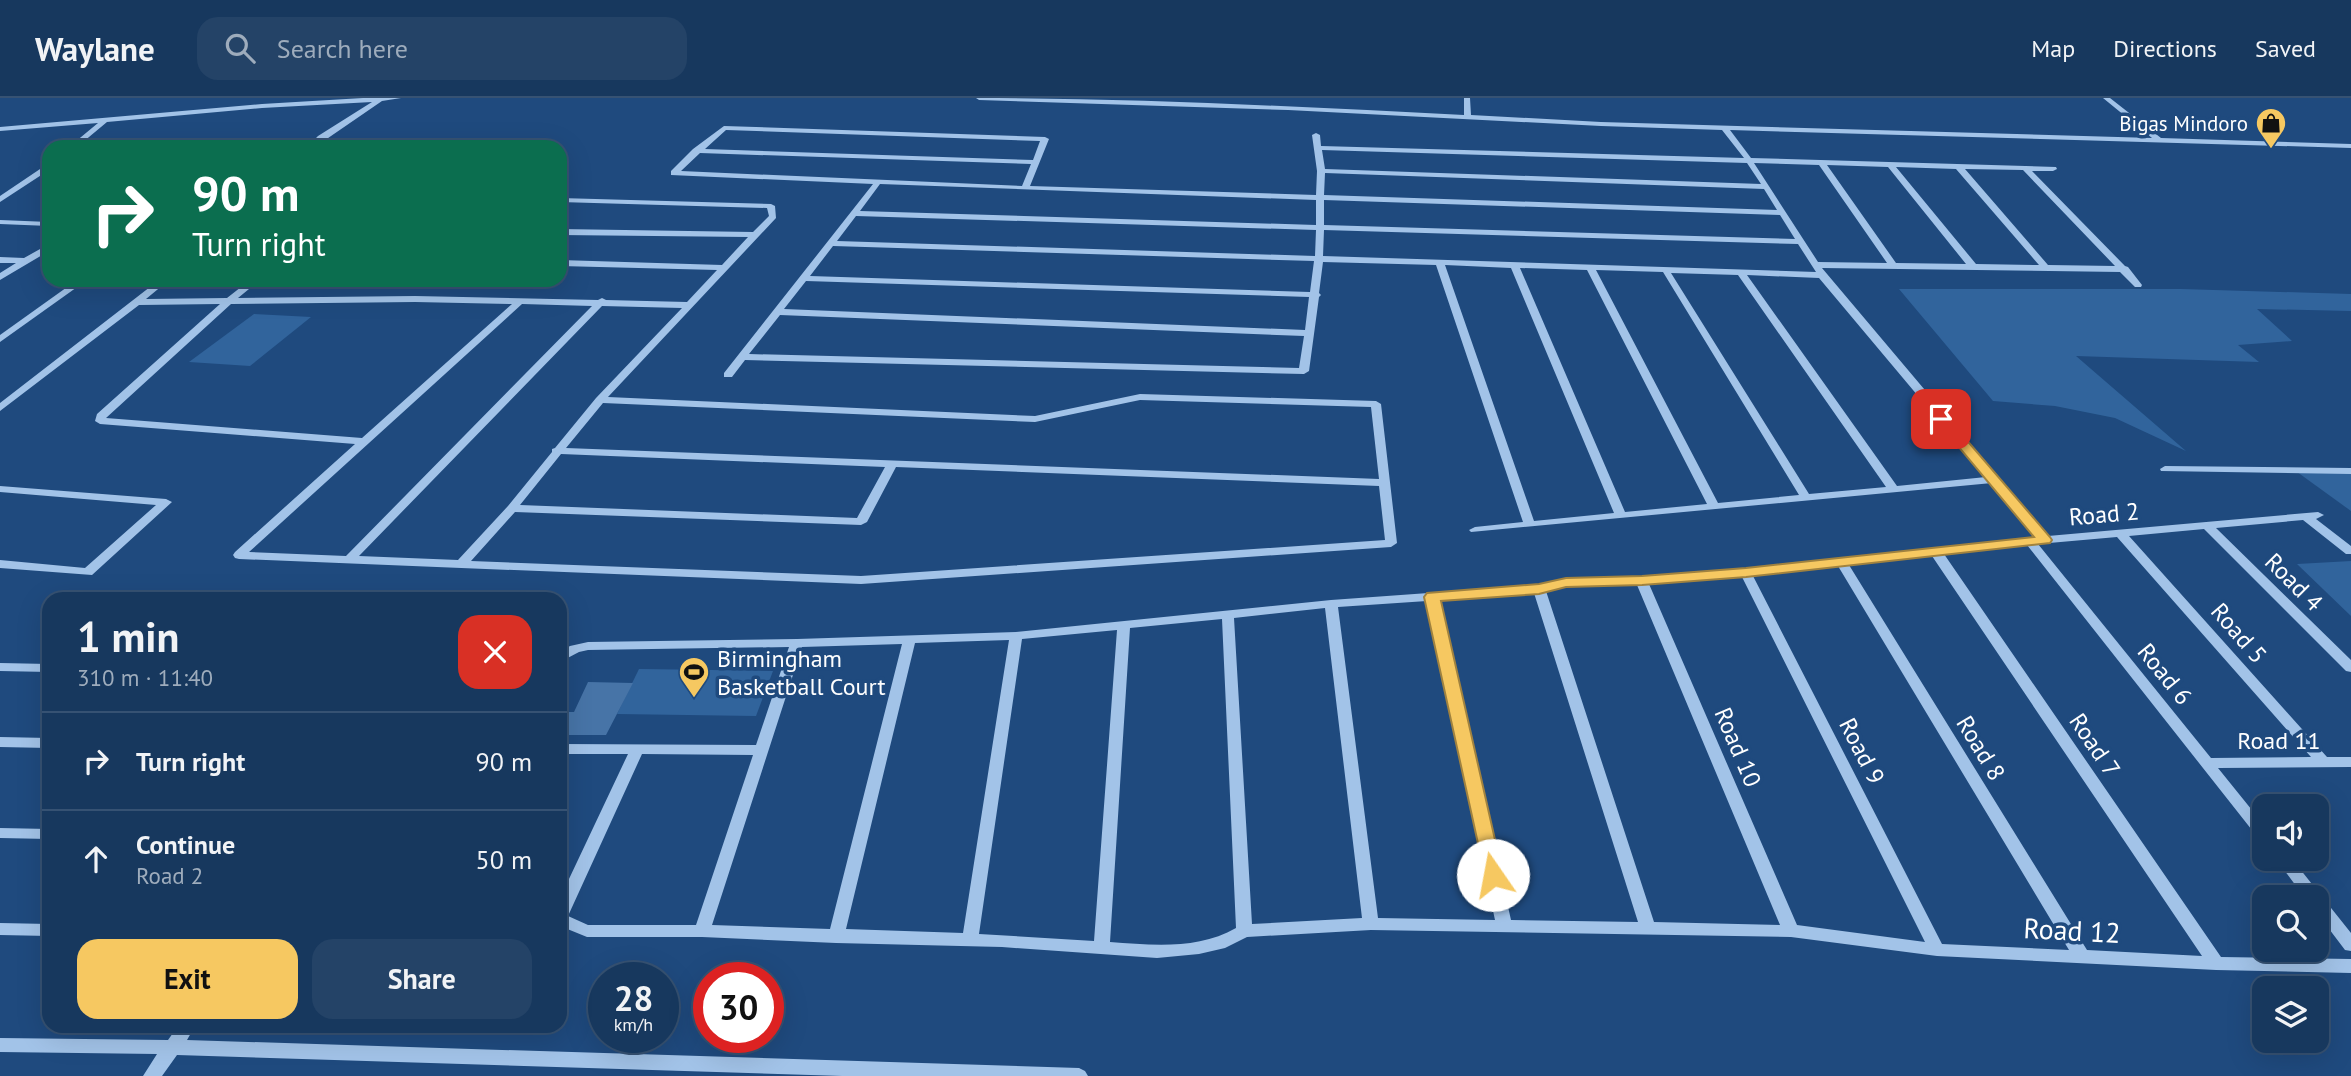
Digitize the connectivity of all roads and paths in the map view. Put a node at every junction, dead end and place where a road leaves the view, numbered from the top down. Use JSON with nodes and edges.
{"nodes":[{"id":1,"x":398,"y":98,"type":"edge"},
{"id":2,"x":979,"y":98,"type":"edge"},
{"id":3,"x":986,"y":98,"type":"edge"},
{"id":4,"x":1467,"y":98,"type":"edge"},
{"id":5,"x":2106,"y":98,"type":"edge"},
{"id":6,"x":380,"y":100,"type":"edge"},
{"id":7,"x":1468,"y":118,"type":"junction"},
{"id":8,"x":105,"y":120,"type":"junction"},
{"id":9,"x":1724,"y":127,"type":"junction"},
{"id":10,"x":0,"y":129,"type":"edge"},
{"id":11,"x":1315,"y":135,"type":"dead end"},
{"id":12,"x":81,"y":140,"type":"edge"},
{"id":13,"x":319,"y":140,"type":"edge"},
{"id":14,"x":2159,"y":140,"type":"junction"},
{"id":15,"x":2351,"y":146,"type":"edge"},
{"id":16,"x":1319,"y":148,"type":"junction"},
{"id":17,"x":696,"y":151,"type":"junction"},
{"id":18,"x":1749,"y":161,"type":"junction"},
{"id":19,"x":1035,"y":162,"type":"junction"},
{"id":20,"x":1822,"y":163,"type":"junction"},
{"id":21,"x":1891,"y":165,"type":"junction"},
{"id":22,"x":1959,"y":167,"type":"junction"},
{"id":23,"x":2025,"y":168,"type":"junction"},
{"id":24,"x":2053,"y":169,"type":"dead end"},
{"id":25,"x":42,"y":172,"type":"edge"},
{"id":26,"x":1321,"y":172,"type":"junction"},
{"id":27,"x":878,"y":182,"type":"junction"},
{"id":28,"x":1765,"y":187,"type":"junction"},
{"id":29,"x":1025,"y":188,"type":"junction"},
{"id":30,"x":1321,"y":197,"type":"junction"},
{"id":31,"x":0,"y":200,"type":"edge"},
{"id":32,"x":567,"y":200,"type":"edge"},
{"id":33,"x":854,"y":213,"type":"junction"},
{"id":34,"x":1782,"y":213,"type":"junction"},
{"id":35,"x":0,"y":222,"type":"edge"},
{"id":36,"x":42,"y":224,"type":"edge"},
{"id":37,"x":1319,"y":229,"type":"junction"},
{"id":38,"x":567,"y":232,"type":"edge"},
{"id":39,"x":754,"y":235,"type":"junction"},
{"id":40,"x":1800,"y":242,"type":"junction"},
{"id":41,"x":830,"y":243,"type":"junction"},
{"id":42,"x":42,"y":251,"type":"edge"},
{"id":43,"x":0,"y":260,"type":"edge"},
{"id":44,"x":1319,"y":260,"type":"junction"},
{"id":45,"x":27,"y":261,"type":"junction"},
{"id":46,"x":567,"y":263,"type":"edge"},
{"id":47,"x":1440,"y":264,"type":"junction"},
{"id":48,"x":1815,"y":265,"type":"junction"},
{"id":49,"x":1893,"y":266,"type":"junction"},
{"id":50,"x":1515,"y":267,"type":"junction"},
{"id":51,"x":1973,"y":267,"type":"junction"},
{"id":52,"x":723,"y":268,"type":"junction"},
{"id":53,"x":1591,"y":268,"type":"junction"},
{"id":54,"x":2046,"y":268,"type":"junction"},
{"id":55,"x":2124,"y":269,"type":"junction"},
{"id":56,"x":1666,"y":271,"type":"junction"},
{"id":57,"x":1741,"y":273,"type":"junction"},
{"id":58,"x":1822,"y":275,"type":"junction"},
{"id":59,"x":0,"y":277,"type":"edge"},
{"id":60,"x":804,"y":278,"type":"junction"},
{"id":61,"x":2138,"y":285,"type":"dead end"},
{"id":62,"x":73,"y":287,"type":"edge"},
{"id":63,"x":156,"y":287,"type":"edge"},
{"id":64,"x":247,"y":287,"type":"edge"},
{"id":65,"x":1316,"y":295,"type":"junction"},
{"id":66,"x":230,"y":300,"type":"junction"},
{"id":67,"x":603,"y":301,"type":"junction"},
{"id":68,"x":136,"y":302,"type":"junction"},
{"id":69,"x":519,"y":302,"type":"junction"},
{"id":70,"x":688,"y":305,"type":"junction"},
{"id":71,"x":777,"y":312,"type":"junction"},
{"id":72,"x":1310,"y":333,"type":"junction"},
{"id":73,"x":0,"y":339,"type":"edge"},
{"id":74,"x":742,"y":357,"type":"junction"},
{"id":75,"x":728,"y":375,"type":"dead end"},
{"id":76,"x":600,"y":400,"type":"junction"},
{"id":77,"x":0,"y":408,"type":"edge"},
{"id":78,"x":366,"y":442,"type":"junction"},
{"id":79,"x":556,"y":451,"type":"junction"},
{"id":80,"x":891,"y":466,"type":"junction"},
{"id":81,"x":2165,"y":469,"type":"dead end"},
{"id":82,"x":2351,"y":471,"type":"edge"},
{"id":83,"x":1993,"y":480,"type":"junction"},
{"id":84,"x":1386,"y":483,"type":"junction"},
{"id":85,"x":0,"y":489,"type":"edge"},
{"id":86,"x":1894,"y":490,"type":"junction"},
{"id":87,"x":1807,"y":498,"type":"junction"},
{"id":88,"x":1714,"y":506,"type":"junction"},
{"id":89,"x":512,"y":508,"type":"junction"},
{"id":90,"x":1620,"y":515,"type":"junction"},
{"id":91,"x":2311,"y":516,"type":"joint"},
{"id":92,"x":1529,"y":524,"type":"junction"},
{"id":93,"x":2207,"y":526,"type":"junction"},
{"id":94,"x":1475,"y":530,"type":"dead end"},
{"id":95,"x":2121,"y":534,"type":"junction"},
{"id":96,"x":2045,"y":540,"type":"junction"},
{"id":97,"x":2030,"y":541,"type":"junction"},
{"id":98,"x":2350,"y":551,"type":"edge"},
{"id":99,"x":1936,"y":552,"type":"junction"},
{"id":100,"x":349,"y":560,"type":"junction"},
{"id":101,"x":1842,"y":563,"type":"junction"},
{"id":102,"x":0,"y":564,"type":"edge"},
{"id":103,"x":461,"y":564,"type":"junction"},
{"id":104,"x":1746,"y":573,"type":"junction"},
{"id":105,"x":1642,"y":581,"type":"junction"},
{"id":106,"x":1539,"y":589,"type":"junction"},
{"id":107,"x":1432,"y":597,"type":"junction"},
{"id":108,"x":1331,"y":604,"type":"junction"},
{"id":109,"x":1228,"y":615,"type":"junction"},
{"id":110,"x":1124,"y":624,"type":"junction"},
{"id":111,"x":1016,"y":636,"type":"junction"},
{"id":112,"x":910,"y":639,"type":"junction"},
{"id":113,"x":797,"y":643,"type":"junction"},
{"id":114,"x":567,"y":654,"type":"edge"},
{"id":115,"x":0,"y":667,"type":"edge"},
{"id":116,"x":42,"y":668,"type":"edge"},
{"id":117,"x":2351,"y":668,"type":"edge"},
{"id":118,"x":0,"y":742,"type":"edge"},
{"id":119,"x":42,"y":743,"type":"edge"},
{"id":120,"x":567,"y":749,"type":"edge"},
{"id":121,"x":637,"y":750,"type":"junction"},
{"id":122,"x":763,"y":750,"type":"junction"},
{"id":123,"x":2323,"y":762,"type":"junction"},
{"id":124,"x":2351,"y":762,"type":"edge"},
{"id":125,"x":2207,"y":763,"type":"junction"},
{"id":126,"x":2252,"y":820,"type":"edge"},
{"id":127,"x":0,"y":832,"type":"edge"},
{"id":128,"x":42,"y":834,"type":"edge"},
{"id":129,"x":2293,"y":871,"type":"edge"},
{"id":130,"x":2304,"y":885,"type":"edge"},
{"id":131,"x":567,"y":902,"type":"edge"},
{"id":132,"x":2329,"y":917,"type":"edge"},
{"id":133,"x":567,"y":921,"type":"edge"},
{"id":134,"x":1371,"y":924,"type":"junction"},
{"id":135,"x":1504,"y":926,"type":"junction"},
{"id":136,"x":0,"y":929,"type":"edge"},
{"id":137,"x":42,"y":930,"type":"edge"},
{"id":138,"x":1647,"y":930,"type":"junction"},
{"id":139,"x":702,"y":931,"type":"junction"},
{"id":140,"x":1244,"y":931,"type":"junction"},
{"id":141,"x":1791,"y":931,"type":"junction"},
{"id":142,"x":836,"y":937,"type":"junction"},
{"id":143,"x":970,"y":940,"type":"junction"},
{"id":144,"x":2351,"y":945,"type":"edge"},
{"id":145,"x":1102,"y":948,"type":"junction"},
{"id":146,"x":1937,"y":950,"type":"junction"},
{"id":147,"x":2082,"y":957,"type":"junction"},
{"id":148,"x":2216,"y":964,"type":"junction"},
{"id":149,"x":2351,"y":966,"type":"edge"},
{"id":150,"x":182,"y":1033,"type":"edge"},
{"id":151,"x":0,"y":1045,"type":"edge"},
{"id":152,"x":170,"y":1048,"type":"junction"},
{"id":153,"x":152,"y":1076,"type":"edge"},
{"id":154,"x":1079,"y":1076,"type":"edge"}],
"edges":[{"from":1,"to":6,"type":"street"},
{"from":2,"to":3,"type":"street"},
{"from":3,"to":7,"type":"street"},
{"from":4,"to":7,"type":"street"},
{"from":5,"to":14,"type":"street"},
{"from":6,"to":8,"type":"street"},
{"from":6,"to":13,"type":"street"},
{"from":7,"to":9,"type":"street"},
{"from":8,"to":10,"type":"street"},
{"from":8,"to":12,"type":"street"},
{"from":9,"to":14,"type":"street"},
{"from":9,"to":18,"type":"street"},
{"from":11,"to":16,"type":"street"},
{"from":14,"to":15,"type":"street"},
{"from":16,"to":18,"type":"street"},
{"from":16,"to":26,"type":"street"},
{"from":17,"to":19,"type":"street"},
{"from":17,"to":19,"type":"street"},
{"from":17,"to":27,"type":"street"},
{"from":18,"to":20,"type":"street"},
{"from":18,"to":28,"type":"street"},
{"from":19,"to":29,"type":"street"},
{"from":20,"to":21,"type":"street"},
{"from":20,"to":49,"type":"street"},
{"from":21,"to":22,"type":"street"},
{"from":21,"to":51,"type":"street"},
{"from":22,"to":23,"type":"street"},
{"from":22,"to":54,"type":"street"},
{"from":23,"to":24,"type":"street"},
{"from":23,"to":55,"type":"street"},
{"from":25,"to":31,"type":"street"},
{"from":26,"to":28,"type":"street"},
{"from":26,"to":30,"type":"street"},
{"from":27,"to":29,"type":"street"},
{"from":27,"to":33,"type":"street"},
{"from":28,"to":34,"type":"street"},
{"from":29,"to":30,"type":"street"},
{"from":30,"to":34,"type":"street"},
{"from":30,"to":37,"type":"street"},
{"from":32,"to":39,"type":"street"},
{"from":33,"to":37,"type":"street"},
{"from":33,"to":41,"type":"street"},
{"from":34,"to":40,"type":"street"},
{"from":35,"to":36,"type":"street"},
{"from":37,"to":40,"type":"street"},
{"from":37,"to":44,"type":"street"},
{"from":38,"to":39,"type":"street"},
{"from":39,"to":52,"type":"street"},
{"from":40,"to":48,"type":"street"},
{"from":41,"to":44,"type":"street"},
{"from":41,"to":60,"type":"street"},
{"from":42,"to":45,"type":"street"},
{"from":43,"to":45,"type":"street"},
{"from":44,"to":47,"type":"street"},
{"from":44,"to":65,"type":"street"},
{"from":45,"to":59,"type":"street"},
{"from":46,"to":52,"type":"street"},
{"from":47,"to":50,"type":"street"},
{"from":47,"to":92,"type":"street"},
{"from":48,"to":49,"type":"street"},
{"from":48,"to":58,"type":"street"},
{"from":49,"to":51,"type":"street"},
{"from":50,"to":53,"type":"street"},
{"from":50,"to":90,"type":"street"},
{"from":51,"to":54,"type":"street"},
{"from":52,"to":70,"type":"street"},
{"from":53,"to":56,"type":"street"},
{"from":53,"to":88,"type":"street"},
{"from":54,"to":55,"type":"street"},
{"from":55,"to":61,"type":"street"},
{"from":56,"to":57,"type":"street"},
{"from":56,"to":87,"type":"street"},
{"from":57,"to":58,"type":"street"},
{"from":57,"to":86,"type":"street"},
{"from":58,"to":83,"type":"street"},
{"from":60,"to":65,"type":"street"},
{"from":60,"to":71,"type":"street"},
{"from":62,"to":73,"type":"street"},
{"from":63,"to":68,"type":"street"},
{"from":64,"to":66,"type":"street"},
{"from":65,"to":72,"type":"street"},
{"from":66,"to":68,"type":"street"},
{"from":66,"to":69,"type":"street"},
{"from":66,"to":78,"type":"street"},
{"from":67,"to":69,"type":"street"},
{"from":67,"to":70,"type":"street"},
{"from":67,"to":100,"type":"street"},
{"from":68,"to":77,"type":"street"},
{"from":69,"to":78,"type":"street"},
{"from":70,"to":76,"type":"street"},
{"from":71,"to":72,"type":"street"},
{"from":71,"to":74,"type":"street"},
{"from":72,"to":74,"type":"street"},
{"from":74,"to":75,"type":"street"},
{"from":76,"to":79,"type":"street"},
{"from":76,"to":84,"type":"street"},
{"from":78,"to":100,"type":"street"},
{"from":79,"to":80,"type":"street"},
{"from":79,"to":89,"type":"street"},
{"from":80,"to":84,"type":"street"},
{"from":80,"to":89,"type":"street"},
{"from":81,"to":82,"type":"street"},
{"from":83,"to":86,"type":"street"},
{"from":83,"to":96,"type":"street"},
{"from":84,"to":103,"type":"street"},
{"from":85,"to":102,"type":"street"},
{"from":86,"to":87,"type":"street"},
{"from":87,"to":88,"type":"street"},
{"from":88,"to":90,"type":"street"},
{"from":89,"to":103,"type":"street"},
{"from":90,"to":92,"type":"street"},
{"from":91,"to":93,"type":"street","name":"Road 2"},
{"from":91,"to":98,"type":"street"},
{"from":92,"to":94,"type":"street"},
{"from":93,"to":95,"type":"street","name":"Road 2"},
{"from":93,"to":117,"type":"street","name":"Road 4"},
{"from":95,"to":96,"type":"street","name":"Road 2"},
{"from":95,"to":123,"type":"street","name":"Road 5"},
{"from":96,"to":97,"type":"street","name":"Road 2"},
{"from":97,"to":99,"type":"street","name":"Road 2"},
{"from":97,"to":125,"type":"street","name":"Road 6"},
{"from":99,"to":101,"type":"street","name":"Road 2"},
{"from":99,"to":148,"type":"street","name":"Road 7"},
{"from":100,"to":103,"type":"street"},
{"from":101,"to":104,"type":"street","name":"Road 2"},
{"from":101,"to":147,"type":"street","name":"Road 8"},
{"from":104,"to":105,"type":"street","name":"Road 2"},
{"from":104,"to":146,"type":"street","name":"Road 9"},
{"from":105,"to":106,"type":"street"},
{"from":105,"to":141,"type":"street","name":"Road 10"},
{"from":106,"to":107,"type":"street"},
{"from":106,"to":138,"type":"street"},
{"from":107,"to":108,"type":"street"},
{"from":107,"to":135,"type":"street"},
{"from":108,"to":109,"type":"street"},
{"from":108,"to":134,"type":"street"},
{"from":109,"to":110,"type":"street"},
{"from":109,"to":140,"type":"street"},
{"from":110,"to":111,"type":"street"},
{"from":110,"to":145,"type":"street"},
{"from":111,"to":112,"type":"street"},
{"from":111,"to":143,"type":"street"},
{"from":112,"to":113,"type":"street"},
{"from":112,"to":142,"type":"street"},
{"from":113,"to":114,"type":"street"},
{"from":113,"to":122,"type":"street"},
{"from":115,"to":116,"type":"street"},
{"from":118,"to":119,"type":"street"},
{"from":120,"to":121,"type":"street"},
{"from":121,"to":122,"type":"street"},
{"from":121,"to":131,"type":"street"},
{"from":122,"to":139,"type":"street"},
{"from":123,"to":124,"type":"street","name":"Road 11"},
{"from":123,"to":125,"type":"street","name":"Road 11"},
{"from":125,"to":126,"type":"street","name":"Road 6"},
{"from":127,"to":128,"type":"street"},
{"from":129,"to":130,"type":"street"},
{"from":132,"to":144,"type":"street"},
{"from":133,"to":139,"type":"street"},
{"from":134,"to":135,"type":"street"},
{"from":134,"to":140,"type":"street"},
{"from":135,"to":138,"type":"street"},
{"from":136,"to":137,"type":"street"},
{"from":138,"to":141,"type":"street"},
{"from":139,"to":142,"type":"street"},
{"from":140,"to":145,"type":"street"},
{"from":141,"to":146,"type":"street","name":"Road 12"},
{"from":142,"to":143,"type":"street"},
{"from":143,"to":145,"type":"street"},
{"from":146,"to":147,"type":"street","name":"Road 12"},
{"from":147,"to":148,"type":"street","name":"Road 12"},
{"from":148,"to":149,"type":"street","name":"Road 12"},
{"from":150,"to":152,"type":"street"},
{"from":151,"to":152,"type":"street"},
{"from":152,"to":153,"type":"street"},
{"from":152,"to":154,"type":"street"}]}
